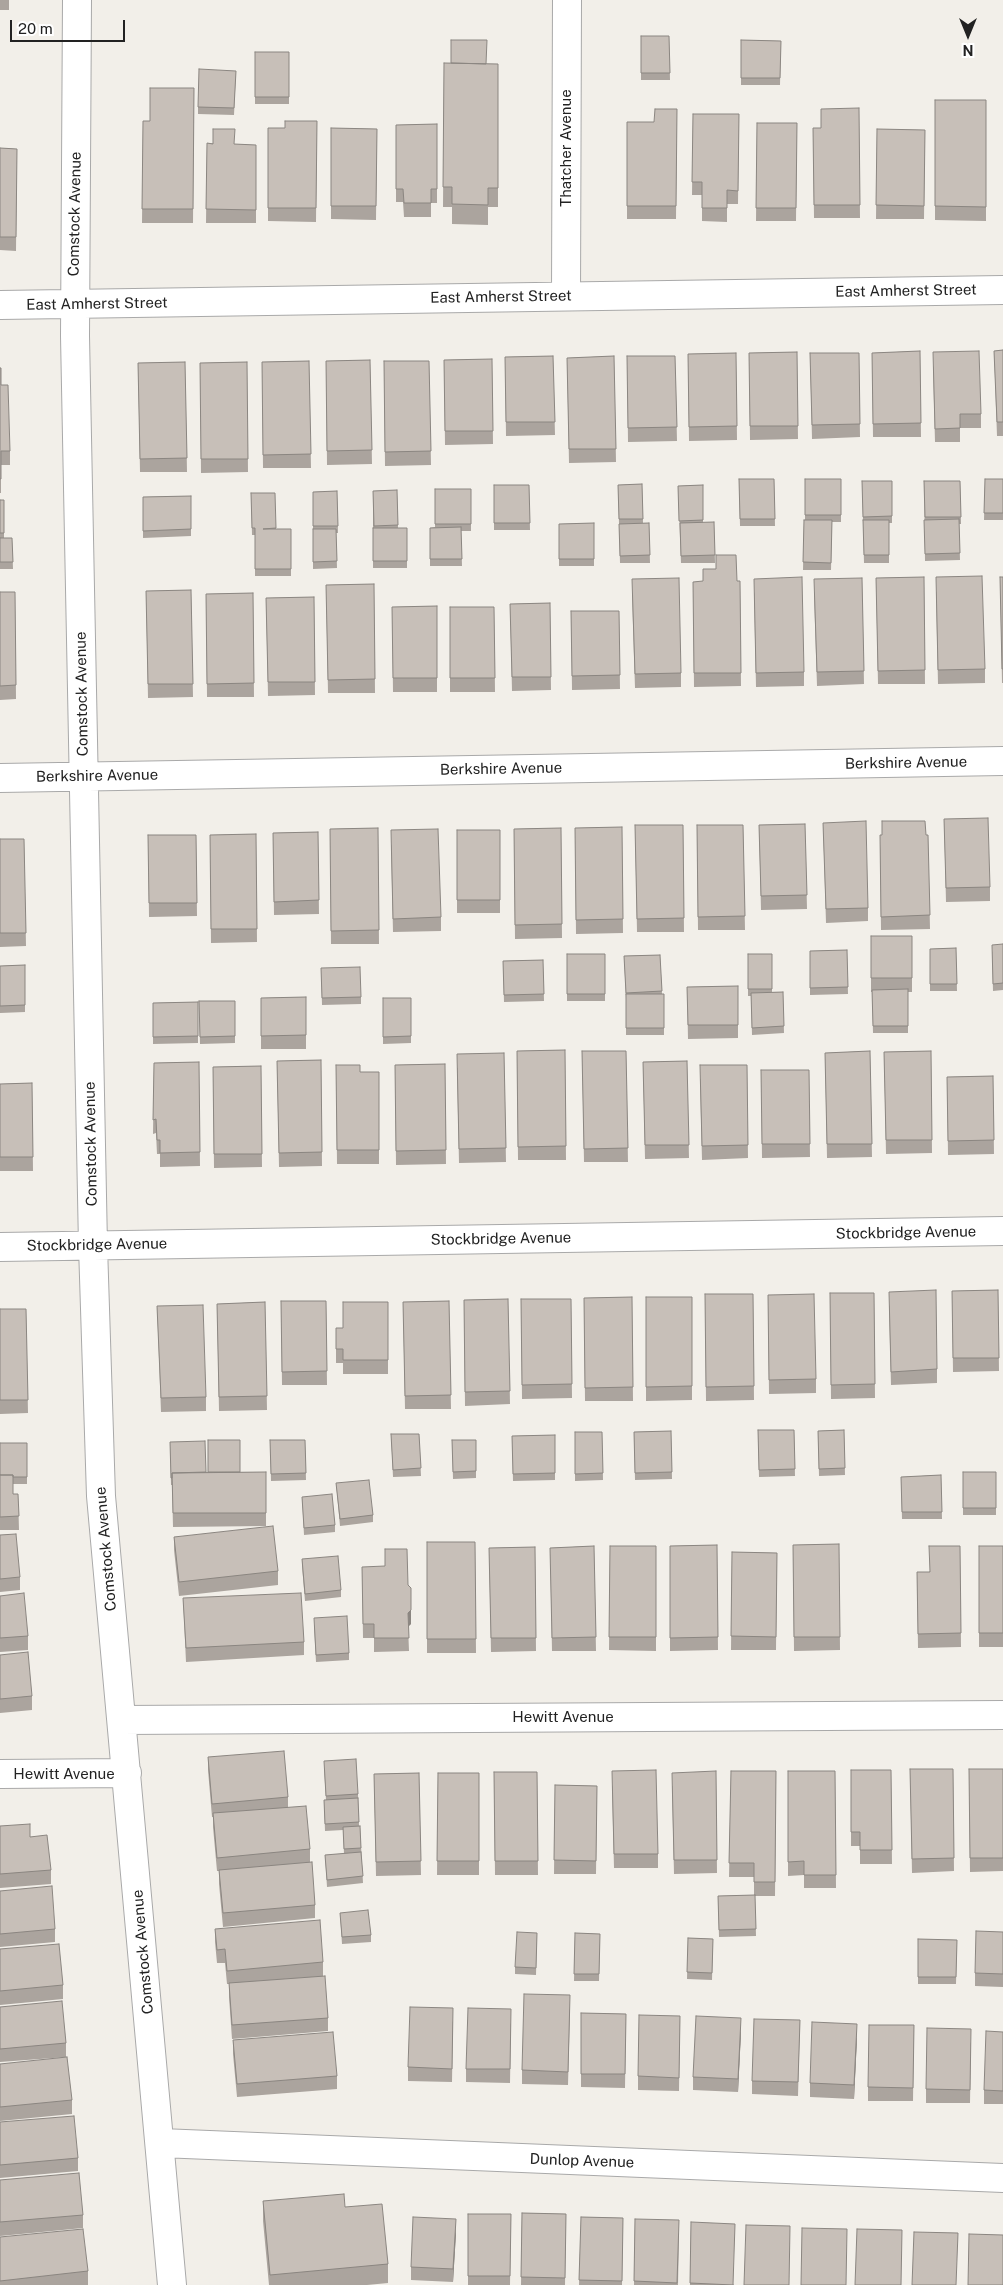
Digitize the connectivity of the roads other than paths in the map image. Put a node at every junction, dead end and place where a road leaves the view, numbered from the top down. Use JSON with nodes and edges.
{"nodes":[{"id":1,"x":77,"y":0,"type":"edge"},
{"id":2,"x":567,"y":0,"type":"edge"},
{"id":3,"x":1003,"y":290,"type":"edge"},
{"id":4,"x":566,"y":296,"type":"junction"},
{"id":5,"x":74,"y":304,"type":"junction"},
{"id":6,"x":0,"y":305,"type":"edge"},
{"id":7,"x":1003,"y":761,"type":"edge"},
{"id":8,"x":84,"y":776,"type":"junction"},
{"id":9,"x":0,"y":778,"type":"edge"},
{"id":10,"x":1003,"y":1231,"type":"edge"},
{"id":11,"x":93,"y":1246,"type":"junction"},
{"id":12,"x":0,"y":1247,"type":"edge"},
{"id":13,"x":1003,"y":1715,"type":"edge"},
{"id":14,"x":122,"y":1720,"type":"junction"},
{"id":15,"x":0,"y":1774,"type":"edge"},
{"id":16,"x":127,"y":1774,"type":"junction"},
{"id":17,"x":161,"y":2143,"type":"junction"},
{"id":18,"x":1003,"y":2178,"type":"edge"},
{"id":19,"x":172,"y":2285,"type":"edge"}],
"edges":[{"from":1,"to":5,"type":"street","name":"Comstock Avenue"},
{"from":2,"to":4,"type":"street","name":"Thatcher Avenue"},
{"from":3,"to":4,"type":"street","name":"East Amherst Street"},
{"from":4,"to":5,"type":"street","name":"East Amherst Street"},
{"from":5,"to":6,"type":"street","name":"East Amherst Street"},
{"from":5,"to":8,"type":"street","name":"Comstock Avenue"},
{"from":7,"to":8,"type":"street","name":"Berkshire Avenue"},
{"from":8,"to":9,"type":"street","name":"Berkshire Avenue"},
{"from":8,"to":11,"type":"street","name":"Comstock Avenue"},
{"from":10,"to":11,"type":"street","name":"Stockbridge Avenue"},
{"from":11,"to":12,"type":"street","name":"Stockbridge Avenue"},
{"from":11,"to":14,"type":"street","name":"Comstock Avenue"},
{"from":13,"to":14,"type":"street","name":"Hewitt Avenue"},
{"from":14,"to":16,"type":"street","name":"Comstock Avenue"},
{"from":15,"to":16,"type":"street","name":"Hewitt Avenue"},
{"from":16,"to":17,"type":"street","name":"Comstock Avenue"},
{"from":17,"to":18,"type":"street","name":"Dunlop Avenue"},
{"from":17,"to":19,"type":"street","name":"Comstock Avenue"}]}
